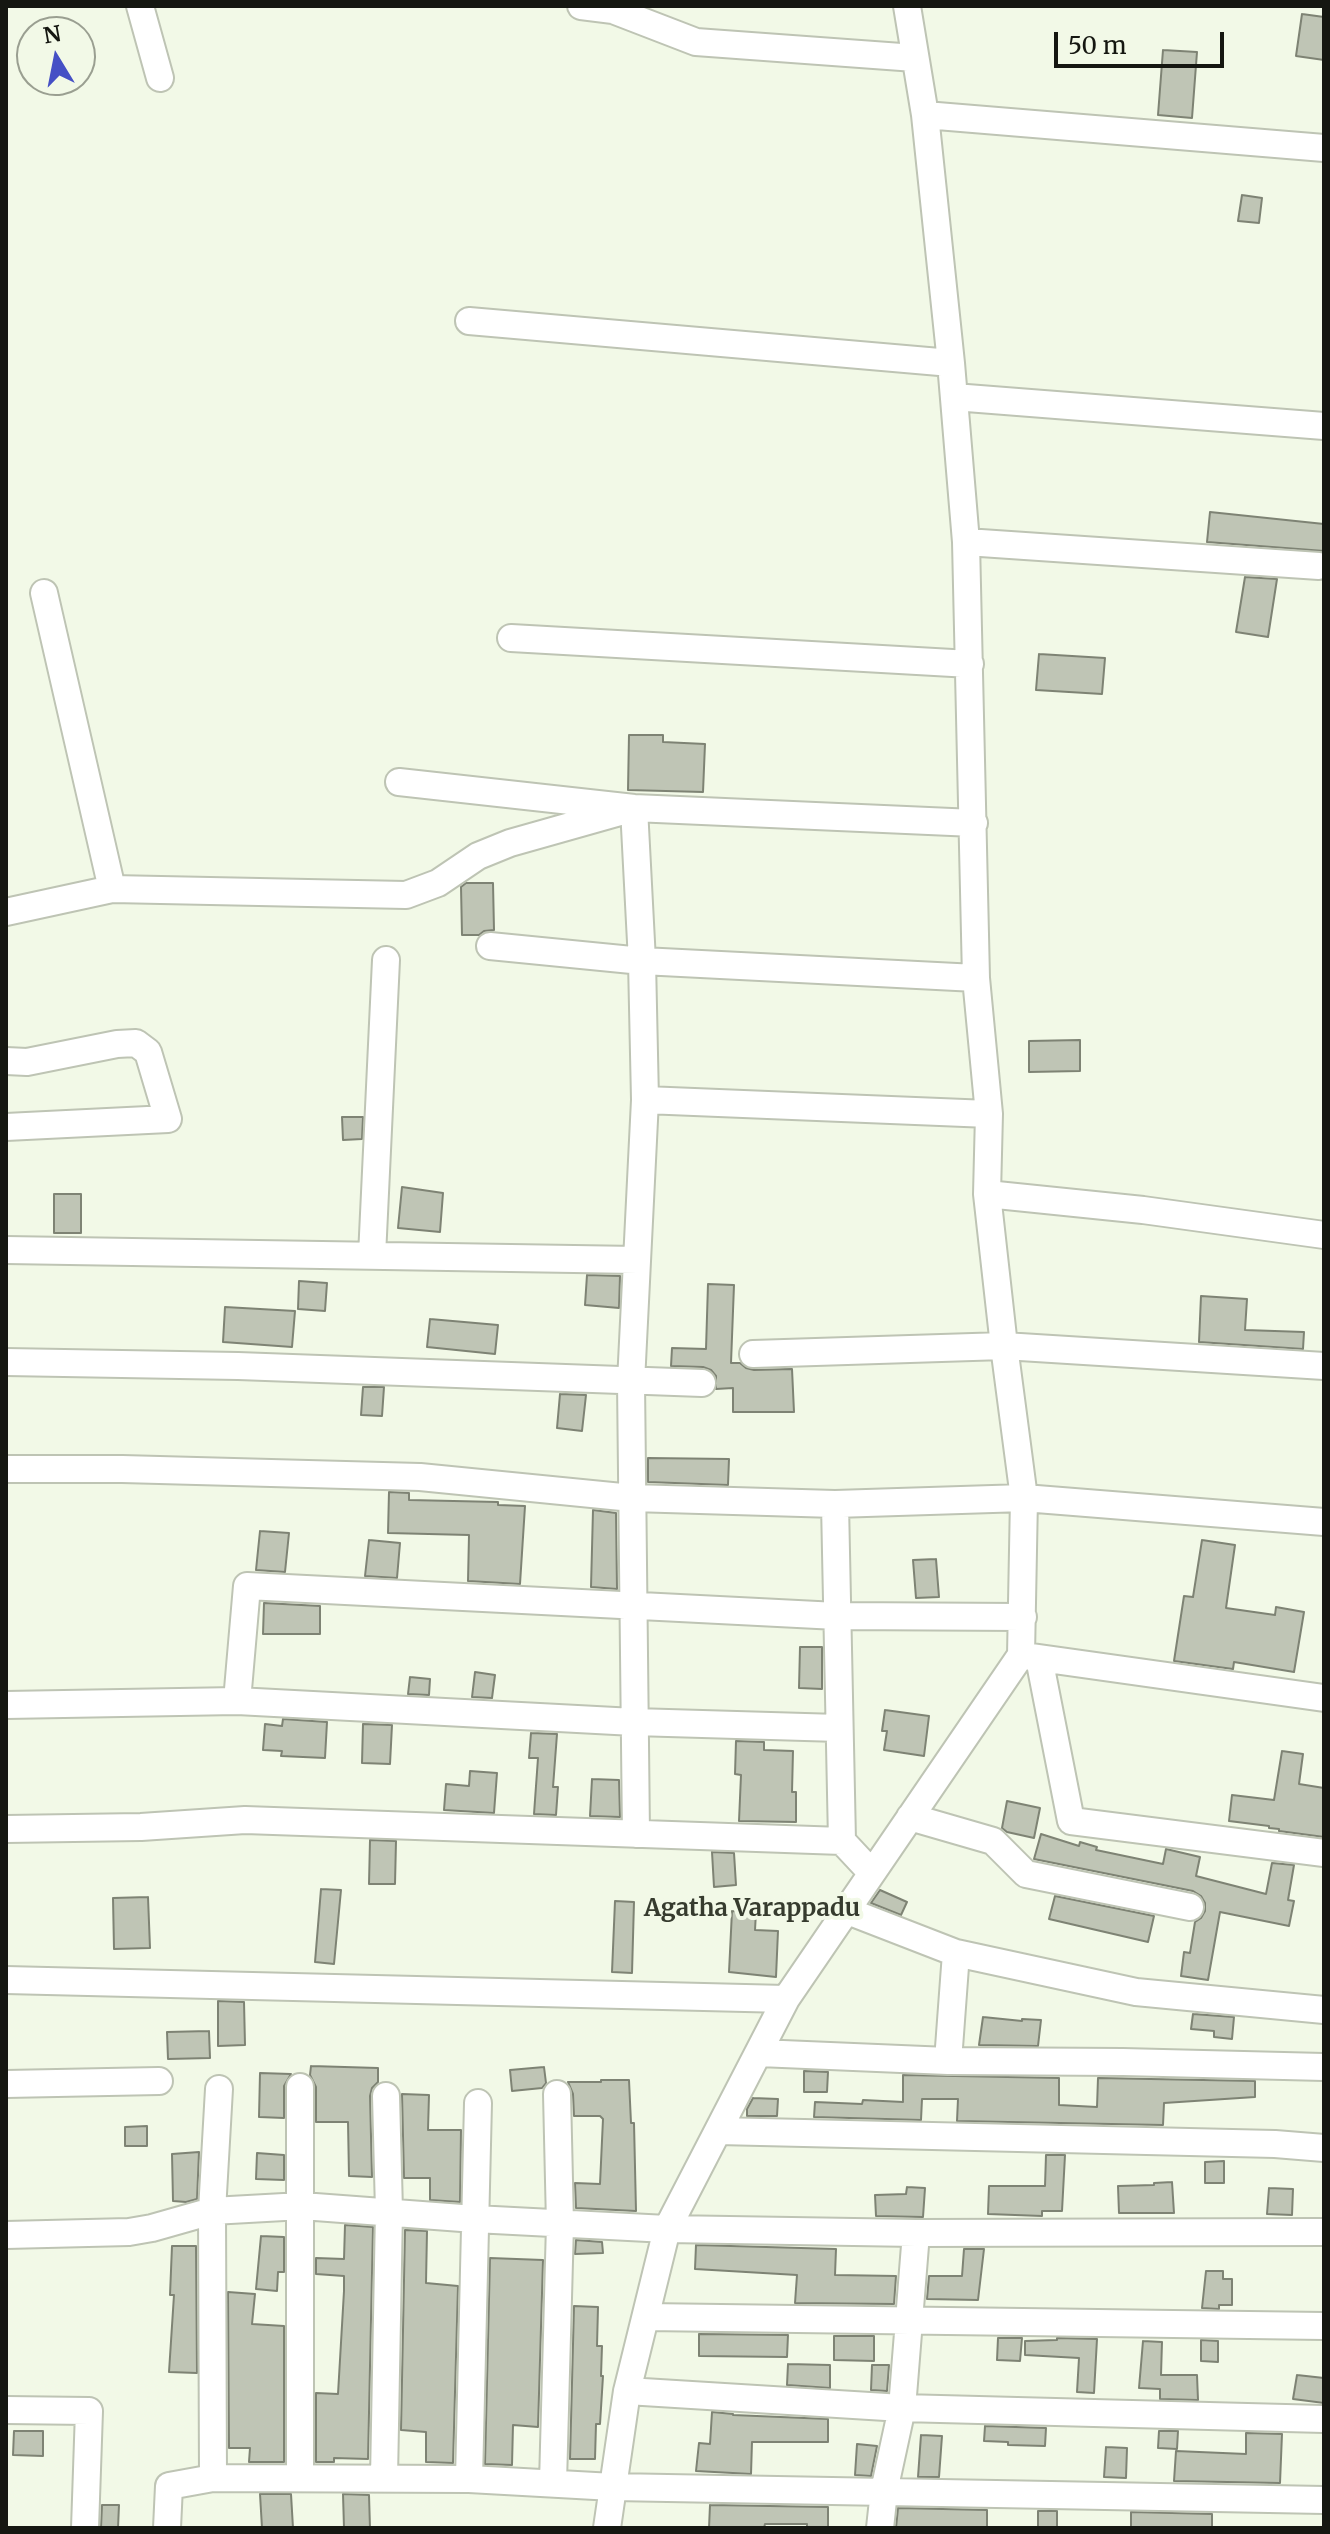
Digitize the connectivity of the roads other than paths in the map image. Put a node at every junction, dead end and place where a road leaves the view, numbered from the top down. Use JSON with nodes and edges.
{"nodes":[{"id":1,"x":140,"y":6,"type":"edge"},
{"id":2,"x":581,"y":6,"type":"edge"},
{"id":3,"x":907,"y":6,"type":"edge"},
{"id":4,"x":915,"y":58,"type":"junction"},
{"id":5,"x":160,"y":78,"type":"dead end"},
{"id":6,"x":925,"y":115,"type":"junction"},
{"id":7,"x":1324,"y":148,"type":"edge"},
{"id":8,"x":469,"y":321,"type":"dead end"},
{"id":9,"x":951,"y":363,"type":"junction"},
{"id":10,"x":954,"y":397,"type":"junction"},
{"id":11,"x":1324,"y":426,"type":"edge"},
{"id":12,"x":966,"y":542,"type":"junction"},
{"id":13,"x":1319,"y":566,"type":"dead end"},
{"id":14,"x":44,"y":593,"type":"dead end"},
{"id":15,"x":511,"y":638,"type":"dead end"},
{"id":16,"x":970,"y":664,"type":"junction"},
{"id":17,"x":399,"y":782,"type":"dead end"},
{"id":18,"x":634,"y":808,"type":"junction"},
{"id":19,"x":974,"y":823,"type":"junction"},
{"id":20,"x":112,"y":889,"type":"junction"},
{"id":21,"x":6,"y":912,"type":"edge"},
{"id":22,"x":490,"y":946,"type":"dead end"},
{"id":23,"x":386,"y":960,"type":"dead end"},
{"id":24,"x":642,"y":961,"type":"junction"},
{"id":25,"x":976,"y":978,"type":"junction"},
{"id":26,"x":6,"y":1061,"type":"edge"},
{"id":27,"x":645,"y":1100,"type":"junction"},
{"id":28,"x":989,"y":1114,"type":"junction"},
{"id":29,"x":6,"y":1127,"type":"edge"},
{"id":30,"x":987,"y":1194,"type":"junction"},
{"id":31,"x":1324,"y":1235,"type":"edge"},
{"id":32,"x":6,"y":1250,"type":"edge"},
{"id":33,"x":372,"y":1256,"type":"junction"},
{"id":34,"x":637,"y":1260,"type":"junction"},
{"id":35,"x":1004,"y":1346,"type":"junction"},
{"id":36,"x":753,"y":1354,"type":"dead end"},
{"id":37,"x":6,"y":1362,"type":"edge"},
{"id":38,"x":1324,"y":1366,"type":"edge"},
{"id":39,"x":631,"y":1382,"type":"junction"},
{"id":40,"x":702,"y":1383,"type":"dead end"},
{"id":41,"x":6,"y":1469,"type":"edge"},
{"id":42,"x":632,"y":1498,"type":"junction"},
{"id":43,"x":1024,"y":1498,"type":"junction"},
{"id":44,"x":835,"y":1504,"type":"junction"},
{"id":45,"x":1324,"y":1522,"type":"edge"},
{"id":46,"x":632,"y":1606,"type":"junction"},
{"id":47,"x":837,"y":1616,"type":"junction"},
{"id":48,"x":1023,"y":1617,"type":"junction"},
{"id":49,"x":1030,"y":1657,"type":"junction"},
{"id":50,"x":1324,"y":1698,"type":"edge"},
{"id":51,"x":237,"y":1701,"type":"junction"},
{"id":52,"x":6,"y":1705,"type":"edge"},
{"id":53,"x":634,"y":1722,"type":"junction"},
{"id":54,"x":839,"y":1728,"type":"junction"},
{"id":55,"x":910,"y":1817,"type":"junction"},
{"id":56,"x":6,"y":1829,"type":"edge"},
{"id":57,"x":636,"y":1834,"type":"junction"},
{"id":58,"x":842,"y":1841,"type":"junction"},
{"id":59,"x":1324,"y":1853,"type":"edge"},
{"id":60,"x":871,"y":1872,"type":"junction"},
{"id":61,"x":1190,"y":1907,"type":"dead end"},
{"id":62,"x":845,"y":1910,"type":"junction"},
{"id":63,"x":956,"y":1953,"type":"junction"},
{"id":64,"x":6,"y":1980,"type":"edge"},
{"id":65,"x":786,"y":1999,"type":"junction"},
{"id":66,"x":1324,"y":2010,"type":"edge"},
{"id":67,"x":759,"y":2053,"type":"junction"},
{"id":68,"x":948,"y":2061,"type":"junction"},
{"id":69,"x":1324,"y":2067,"type":"edge"},
{"id":70,"x":159,"y":2081,"type":"dead end"},
{"id":71,"x":6,"y":2084,"type":"edge"},
{"id":72,"x":300,"y":2087,"type":"dead end"},
{"id":73,"x":219,"y":2089,"type":"dead end"},
{"id":74,"x":557,"y":2094,"type":"dead end"},
{"id":75,"x":386,"y":2096,"type":"dead end"},
{"id":76,"x":478,"y":2103,"type":"dead end"},
{"id":77,"x":718,"y":2131,"type":"junction"},
{"id":78,"x":1324,"y":2148,"type":"edge"},
{"id":79,"x":302,"y":2206,"type":"junction"},
{"id":80,"x":212,"y":2211,"type":"junction"},
{"id":81,"x":389,"y":2211,"type":"junction"},
{"id":82,"x":475,"y":2219,"type":"junction"},
{"id":83,"x":560,"y":2224,"type":"junction"},
{"id":84,"x":667,"y":2229,"type":"junction"},
{"id":85,"x":1324,"y":2232,"type":"edge"},
{"id":86,"x":916,"y":2233,"type":"junction"},
{"id":87,"x":6,"y":2235,"type":"edge"},
{"id":88,"x":646,"y":2317,"type":"junction"},
{"id":89,"x":909,"y":2321,"type":"junction"},
{"id":90,"x":1324,"y":2326,"type":"edge"},
{"id":91,"x":627,"y":2391,"type":"junction"},
{"id":92,"x":902,"y":2408,"type":"junction"},
{"id":93,"x":6,"y":2410,"type":"edge"},
{"id":94,"x":1324,"y":2419,"type":"edge"},
{"id":95,"x":213,"y":2478,"type":"junction"},
{"id":96,"x":300,"y":2478,"type":"junction"},
{"id":97,"x":384,"y":2478,"type":"junction"},
{"id":98,"x":469,"y":2479,"type":"junction"},
{"id":99,"x":553,"y":2483,"type":"junction"},
{"id":100,"x":613,"y":2487,"type":"junction"},
{"id":101,"x":884,"y":2491,"type":"junction"},
{"id":102,"x":1324,"y":2500,"type":"edge"},
{"id":103,"x":85,"y":2528,"type":"edge"},
{"id":104,"x":167,"y":2528,"type":"edge"},
{"id":105,"x":607,"y":2528,"type":"edge"},
{"id":106,"x":880,"y":2528,"type":"edge"}],
"edges":[{"from":1,"to":5,"type":"street"},
{"from":2,"to":4,"type":"street"},
{"from":3,"to":4,"type":"street"},
{"from":4,"to":6,"type":"street"},
{"from":6,"to":7,"type":"street"},
{"from":6,"to":9,"type":"street"},
{"from":8,"to":9,"type":"street"},
{"from":9,"to":10,"type":"street"},
{"from":10,"to":11,"type":"street"},
{"from":10,"to":12,"type":"street"},
{"from":12,"to":13,"type":"street"},
{"from":12,"to":16,"type":"street"},
{"from":14,"to":20,"type":"street"},
{"from":15,"to":16,"type":"street"},
{"from":16,"to":19,"type":"street"},
{"from":17,"to":18,"type":"street"},
{"from":18,"to":19,"type":"street"},
{"from":18,"to":20,"type":"street"},
{"from":18,"to":24,"type":"street"},
{"from":19,"to":25,"type":"street"},
{"from":20,"to":21,"type":"street"},
{"from":22,"to":24,"type":"street"},
{"from":23,"to":33,"type":"street"},
{"from":24,"to":25,"type":"street"},
{"from":24,"to":27,"type":"street"},
{"from":25,"to":28,"type":"street"},
{"from":26,"to":29,"type":"street"},
{"from":27,"to":28,"type":"street"},
{"from":27,"to":34,"type":"street"},
{"from":28,"to":30,"type":"street"},
{"from":30,"to":31,"type":"street"},
{"from":30,"to":35,"type":"street"},
{"from":32,"to":33,"type":"street"},
{"from":33,"to":34,"type":"street"},
{"from":34,"to":39,"type":"street"},
{"from":35,"to":36,"type":"street"},
{"from":35,"to":38,"type":"street"},
{"from":35,"to":43,"type":"street"},
{"from":37,"to":39,"type":"street"},
{"from":39,"to":40,"type":"street"},
{"from":39,"to":42,"type":"street"},
{"from":41,"to":42,"type":"street"},
{"from":42,"to":44,"type":"street"},
{"from":42,"to":46,"type":"street"},
{"from":43,"to":44,"type":"street"},
{"from":43,"to":45,"type":"street"},
{"from":43,"to":48,"type":"street"},
{"from":44,"to":47,"type":"street"},
{"from":46,"to":47,"type":"street"},
{"from":46,"to":51,"type":"street"},
{"from":46,"to":53,"type":"street"},
{"from":47,"to":48,"type":"street"},
{"from":47,"to":54,"type":"street"},
{"from":48,"to":49,"type":"street"},
{"from":49,"to":50,"type":"street"},
{"from":49,"to":55,"type":"street"},
{"from":49,"to":59,"type":"street"},
{"from":51,"to":52,"type":"street"},
{"from":51,"to":53,"type":"street"},
{"from":53,"to":54,"type":"street"},
{"from":53,"to":57,"type":"street"},
{"from":54,"to":58,"type":"street"},
{"from":55,"to":60,"type":"street"},
{"from":55,"to":61,"type":"street"},
{"from":56,"to":57,"type":"street"},
{"from":57,"to":58,"type":"street"},
{"from":58,"to":60,"type":"street"},
{"from":60,"to":62,"type":"street"},
{"from":62,"to":63,"type":"street"},
{"from":62,"to":65,"type":"street"},
{"from":63,"to":66,"type":"street"},
{"from":63,"to":68,"type":"street"},
{"from":64,"to":65,"type":"street"},
{"from":65,"to":67,"type":"street"},
{"from":67,"to":68,"type":"street"},
{"from":67,"to":77,"type":"street"},
{"from":68,"to":69,"type":"street"},
{"from":70,"to":71,"type":"street"},
{"from":72,"to":79,"type":"street"},
{"from":73,"to":80,"type":"street"},
{"from":74,"to":83,"type":"street"},
{"from":75,"to":81,"type":"street"},
{"from":76,"to":82,"type":"street"},
{"from":77,"to":78,"type":"street"},
{"from":77,"to":84,"type":"street"},
{"from":79,"to":80,"type":"street"},
{"from":79,"to":81,"type":"street"},
{"from":79,"to":96,"type":"street"},
{"from":80,"to":87,"type":"street"},
{"from":80,"to":95,"type":"street"},
{"from":81,"to":82,"type":"street"},
{"from":81,"to":97,"type":"street"},
{"from":82,"to":83,"type":"street"},
{"from":82,"to":98,"type":"street"},
{"from":83,"to":84,"type":"street"},
{"from":83,"to":99,"type":"street"},
{"from":84,"to":86,"type":"street"},
{"from":84,"to":88,"type":"street"},
{"from":85,"to":86,"type":"street"},
{"from":86,"to":89,"type":"street"},
{"from":88,"to":89,"type":"street"},
{"from":88,"to":91,"type":"street"},
{"from":89,"to":90,"type":"street"},
{"from":89,"to":92,"type":"street"},
{"from":91,"to":92,"type":"street"},
{"from":91,"to":100,"type":"street"},
{"from":92,"to":94,"type":"street"},
{"from":92,"to":101,"type":"street"},
{"from":93,"to":103,"type":"street"},
{"from":95,"to":96,"type":"street"},
{"from":95,"to":104,"type":"street"},
{"from":96,"to":97,"type":"street"},
{"from":97,"to":98,"type":"street"},
{"from":98,"to":99,"type":"street"},
{"from":99,"to":100,"type":"street"},
{"from":100,"to":101,"type":"street"},
{"from":100,"to":105,"type":"street"},
{"from":101,"to":102,"type":"street"},
{"from":101,"to":106,"type":"street"}]}
